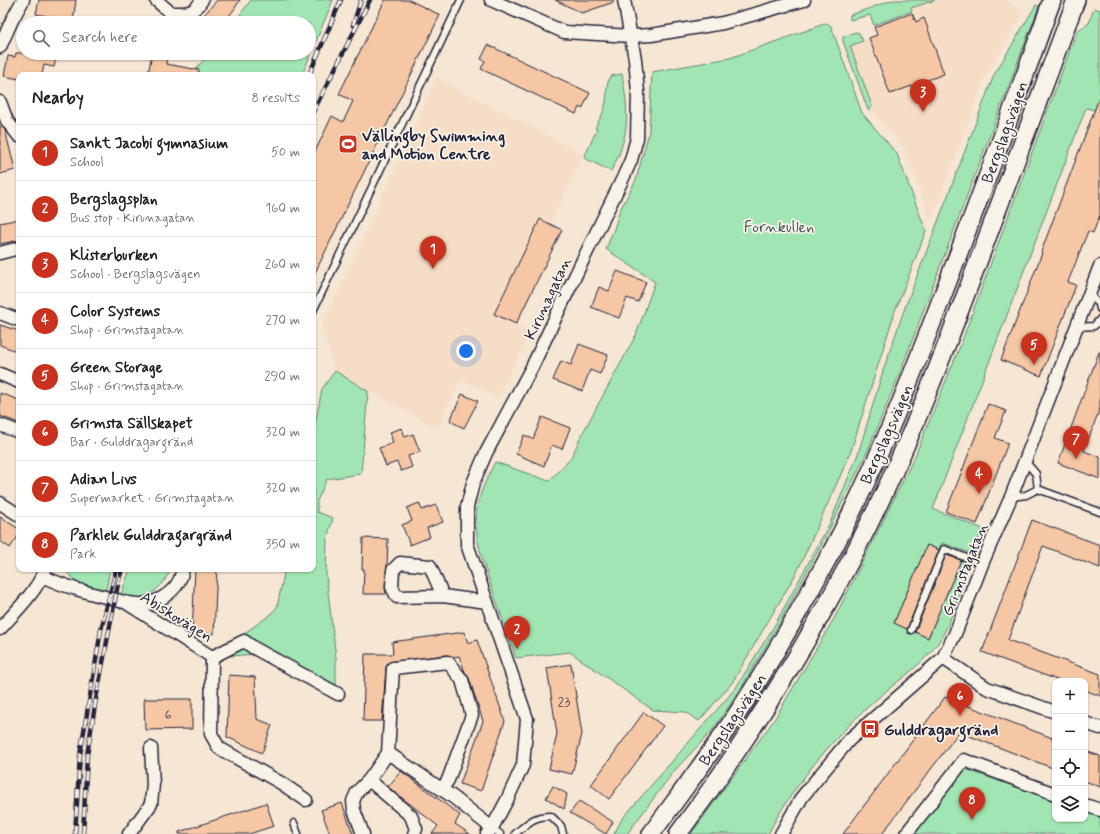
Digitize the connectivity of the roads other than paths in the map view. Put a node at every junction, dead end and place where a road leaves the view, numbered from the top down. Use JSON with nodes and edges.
{"nodes":[{"id":1,"x":23,"y":0,"type":"edge"},
{"id":2,"x":156,"y":0,"type":"edge"},
{"id":3,"x":202,"y":0,"type":"edge"},
{"id":4,"x":461,"y":0,"type":"edge"},
{"id":5,"x":491,"y":0,"type":"edge"},
{"id":6,"x":624,"y":0,"type":"edge"},
{"id":7,"x":804,"y":0,"type":"edge"},
{"id":8,"x":1052,"y":0,"type":"edge"},
{"id":9,"x":1076,"y":0,"type":"edge"},
{"id":10,"x":631,"y":36,"type":"junction"},
{"id":11,"x":0,"y":46,"type":"edge"},
{"id":12,"x":0,"y":102,"type":"edge"},
{"id":13,"x":16,"y":132,"type":"edge"},
{"id":14,"x":16,"y":249,"type":"edge"},
{"id":15,"x":0,"y":254,"type":"edge"},
{"id":16,"x":1100,"y":266,"type":"edge"},
{"id":17,"x":1089,"y":294,"type":"junction"},
{"id":18,"x":316,"y":304,"type":"edge"},
{"id":19,"x":1100,"y":309,"type":"edge"},
{"id":20,"x":0,"y":313,"type":"edge"},
{"id":21,"x":16,"y":319,"type":"edge"},
{"id":22,"x":1100,"y":319,"type":"edge"},
{"id":23,"x":1076,"y":327,"type":"junction"},
{"id":24,"x":0,"y":374,"type":"edge"},
{"id":25,"x":16,"y":381,"type":"edge"},
{"id":26,"x":0,"y":425,"type":"edge"},
{"id":27,"x":16,"y":431,"type":"edge"},
{"id":28,"x":1024,"y":460,"type":"junction"},
{"id":29,"x":1038,"y":489,"type":"junction"},
{"id":30,"x":1011,"y":497,"type":"junction"},
{"id":31,"x":0,"y":503,"type":"edge"},
{"id":32,"x":16,"y":511,"type":"edge"},
{"id":33,"x":1100,"y":512,"type":"edge"},
{"id":34,"x":982,"y":564,"type":"junction"},
{"id":35,"x":44,"y":572,"type":"edge"},
{"id":36,"x":182,"y":572,"type":"edge"},
{"id":37,"x":443,"y":596,"type":"dead end"},
{"id":38,"x":125,"y":602,"type":"junction"},
{"id":39,"x":487,"y":602,"type":"junction"},
{"id":40,"x":0,"y":629,"type":"edge"},
{"id":41,"x":911,"y":630,"type":"dead end"},
{"id":42,"x":212,"y":657,"type":"junction"},
{"id":43,"x":943,"y":658,"type":"junction"},
{"id":44,"x":338,"y":694,"type":"dead end"},
{"id":45,"x":1052,"y":711,"type":"edge"},
{"id":46,"x":1088,"y":724,"type":"edge"},
{"id":47,"x":1100,"y":728,"type":"edge"},
{"id":48,"x":151,"y":748,"type":"dead end"},
{"id":49,"x":388,"y":753,"type":"junction"},
{"id":50,"x":369,"y":780,"type":"junction"},
{"id":51,"x":442,"y":789,"type":"junction"},
{"id":52,"x":1052,"y":793,"type":"edge"},
{"id":53,"x":306,"y":800,"type":"dead end"},
{"id":54,"x":1088,"y":806,"type":"edge"},
{"id":55,"x":1100,"y":810,"type":"edge"},
{"id":56,"x":294,"y":823,"type":"dead end"},
{"id":57,"x":493,"y":832,"type":"edge"},
{"id":58,"x":129,"y":834,"type":"edge"},
{"id":59,"x":298,"y":834,"type":"edge"},
{"id":60,"x":363,"y":834,"type":"edge"},
{"id":61,"x":414,"y":834,"type":"edge"},
{"id":62,"x":515,"y":834,"type":"edge"},
{"id":63,"x":563,"y":834,"type":"edge"},
{"id":64,"x":651,"y":834,"type":"edge"},
{"id":65,"x":678,"y":834,"type":"edge"},
{"id":66,"x":781,"y":834,"type":"edge"},
{"id":67,"x":906,"y":834,"type":"edge"}],
"edges":[{"from":1,"to":11,"type":"street"},
{"from":2,"to":3,"type":"street"},
{"from":4,"to":18,"type":"lane"},
{"from":5,"to":10,"type":"street"},
{"from":6,"to":10,"type":"street","name":"Kirunagatan"},
{"from":7,"to":10,"type":"street"},
{"from":8,"to":64,"type":"main road","name":"Bergslagsvägen"},
{"from":9,"to":65,"type":"main road","name":"Bergslagsvägen"},
{"from":10,"to":39,"type":"street","name":"Kirunagatan"},
{"from":12,"to":13,"type":"street"},
{"from":14,"to":15,"type":"street"},
{"from":16,"to":17,"type":"street","name":"Grimstagatan"},
{"from":17,"to":19,"type":"lane"},
{"from":17,"to":23,"type":"street","name":"Grimstagatan"},
{"from":20,"to":21,"type":"street"},
{"from":22,"to":23,"type":"lane"},
{"from":23,"to":28,"type":"street","name":"Grimstagatan"},
{"from":24,"to":25,"type":"street"},
{"from":26,"to":27,"type":"street"},
{"from":28,"to":29,"type":"lane"},
{"from":28,"to":30,"type":"street","name":"Grimstagatan"},
{"from":29,"to":30,"type":"lane"},
{"from":29,"to":33,"type":"lane"},
{"from":30,"to":34,"type":"street","name":"Grimstagatan"},
{"from":31,"to":32,"type":"street"},
{"from":34,"to":41,"type":"lane"},
{"from":34,"to":43,"type":"street","name":"Grimstagatan"},
{"from":35,"to":38,"type":"street","name":"Abiskovägen"},
{"from":35,"to":40,"type":"street"},
{"from":36,"to":38,"type":"street","name":"Abiskovägen"},
{"from":37,"to":39,"type":"street"},
{"from":38,"to":42,"type":"street","name":"Abiskovägen"},
{"from":39,"to":57,"type":"street","name":"Kirunagatan"},
{"from":42,"to":44,"type":"street"},
{"from":42,"to":53,"type":"street"},
{"from":43,"to":45,"type":"street"},
{"from":43,"to":66,"type":"street","name":"Grimstagatan"},
{"from":46,"to":47,"type":"street"},
{"from":48,"to":58,"type":"street"},
{"from":49,"to":50,"type":"street"},
{"from":49,"to":51,"type":"street","name":"Kirunagatan"},
{"from":49,"to":51,"type":"street"},
{"from":50,"to":60,"type":"street"},
{"from":50,"to":61,"type":"street"},
{"from":51,"to":57,"type":"street","name":"Kirunagatan"},
{"from":52,"to":67,"type":"street"},
{"from":54,"to":55,"type":"street"},
{"from":56,"to":59,"type":"lane"},
{"from":62,"to":63,"type":"lane"}]}
